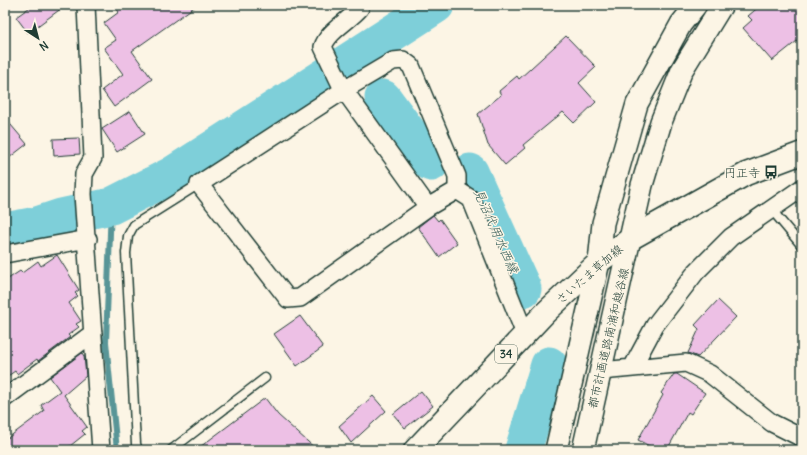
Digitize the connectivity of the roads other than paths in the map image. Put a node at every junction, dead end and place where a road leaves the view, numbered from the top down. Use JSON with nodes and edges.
{"nodes":[{"id":1,"x":86,"y":5,"type":"edge"},
{"id":2,"x":360,"y":5,"type":"edge"},
{"id":3,"x":696,"y":5,"type":"edge"},
{"id":4,"x":722,"y":5,"type":"edge"},
{"id":5,"x":342,"y":88,"type":"junction"},
{"id":6,"x":802,"y":153,"type":"edge"},
{"id":7,"x":199,"y":184,"type":"junction"},
{"id":8,"x":802,"y":188,"type":"edge"},
{"id":9,"x":457,"y":190,"type":"junction"},
{"id":10,"x":428,"y":207,"type":"junction"},
{"id":11,"x":771,"y":209,"type":"junction"},
{"id":12,"x":630,"y":238,"type":"junction"},
{"id":13,"x":88,"y":239,"type":"junction"},
{"id":14,"x":802,"y":246,"type":"edge"},
{"id":15,"x":5,"y":254,"type":"edge"},
{"id":16,"x":599,"y":262,"type":"junction"},
{"id":17,"x":93,"y":333,"type":"junction"},
{"id":18,"x":525,"y":334,"type":"junction"},
{"id":19,"x":632,"y":368,"type":"junction"},
{"id":20,"x":601,"y":371,"type":"junction"},
{"id":21,"x":265,"y":378,"type":"dead end"},
{"id":22,"x":7,"y":392,"type":"edge"},
{"id":23,"x":800,"y":434,"type":"edge"},
{"id":24,"x":101,"y":450,"type":"edge"},
{"id":25,"x":138,"y":450,"type":"edge"},
{"id":26,"x":171,"y":450,"type":"edge"},
{"id":27,"x":415,"y":450,"type":"edge"},
{"id":28,"x":556,"y":450,"type":"edge"},
{"id":29,"x":582,"y":450,"type":"edge"}],
"edges":[{"from":1,"to":13,"type":"street"},
{"from":2,"to":5,"type":"street"},
{"from":3,"to":16,"type":"street"},
{"from":4,"to":12,"type":"street","name":"都市計画道路南浦和越谷線"},
{"from":5,"to":7,"type":"street"},
{"from":5,"to":9,"type":"street"},
{"from":5,"to":10,"type":"street"},
{"from":6,"to":12,"type":"main road","name":"さいたま草加線","number":"34"},
{"from":7,"to":10,"type":"street"},
{"from":7,"to":25,"type":"lane"},
{"from":8,"to":11,"type":"street"},
{"from":9,"to":10,"type":"street"},
{"from":9,"to":18,"type":"street"},
{"from":11,"to":14,"type":"lane"},
{"from":11,"to":19,"type":"street"},
{"from":12,"to":16,"type":"main road","name":"さいたま草加線","number":"34"},
{"from":12,"to":20,"type":"street","name":"都市計画道路南浦和越谷線"},
{"from":13,"to":15,"type":"street"},
{"from":13,"to":17,"type":"street"},
{"from":16,"to":18,"type":"main road","name":"さいたま草加線","number":"34"},
{"from":16,"to":28,"type":"street"},
{"from":17,"to":22,"type":"street"},
{"from":17,"to":24,"type":"street"},
{"from":18,"to":27,"type":"main road","name":"さいたま草加線","number":"34"},
{"from":19,"to":20,"type":"street"},
{"from":19,"to":23,"type":"street"},
{"from":20,"to":29,"type":"street","name":"都市計画道路南浦和越谷線"},
{"from":21,"to":26,"type":"lane"}]}
